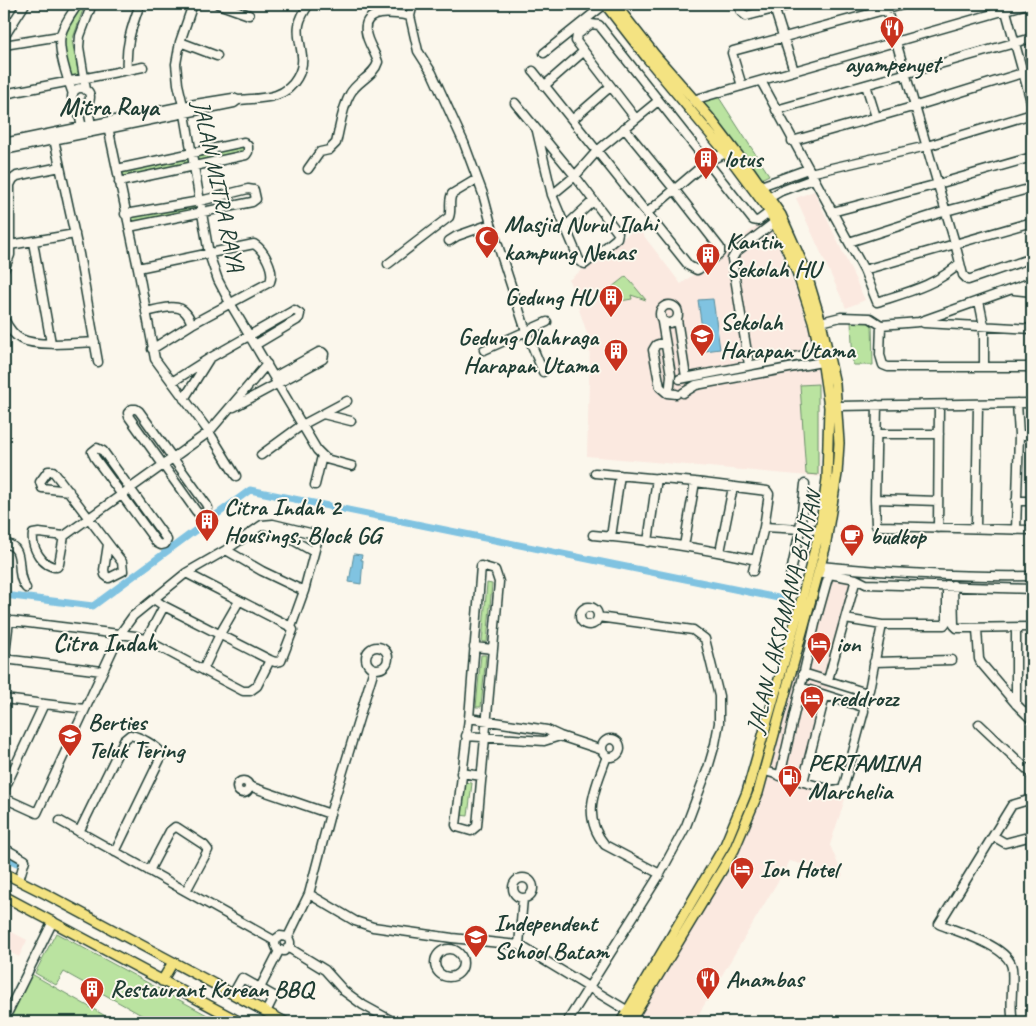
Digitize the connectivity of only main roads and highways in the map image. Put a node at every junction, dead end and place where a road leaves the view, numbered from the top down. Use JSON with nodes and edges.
{"nodes":[{"id":1,"x":605,"y":4,"type":"edge"},
{"id":2,"x":615,"y":4,"type":"edge"},
{"id":3,"x":801,"y":271,"type":"junction"},
{"id":4,"x":4,"y":873,"type":"edge"},
{"id":5,"x":4,"y":896,"type":"edge"},
{"id":6,"x":173,"y":962,"type":"junction"},
{"id":7,"x":162,"y":981,"type":"junction"},
{"id":8,"x":631,"y":1016,"type":"edge"},
{"id":9,"x":240,"y":1022,"type":"edge"},
{"id":10,"x":285,"y":1022,"type":"edge"},
{"id":11,"x":621,"y":1022,"type":"edge"}],
"edges":[{"from":1,"to":3,"type":"main road","name":"JALAN LAKSAMANA BINTAN"},
{"from":2,"to":3,"type":"main road","name":"JALAN LAKSAMANA BINTAN"},
{"from":3,"to":8,"type":"main road","name":"JALAN LAKSAMANA BINTAN"},
{"from":3,"to":8,"type":"main road","name":"JALAN LAKSAMANA BINTAN"},
{"from":4,"to":6,"type":"main road"},
{"from":5,"to":7,"type":"main road"},
{"from":6,"to":7,"type":"main road"},
{"from":6,"to":10,"type":"main road"},
{"from":7,"to":9,"type":"main road"},
{"from":8,"to":11,"type":"main road","name":"JALAN LAKSAMANA BINTAN"}]}
